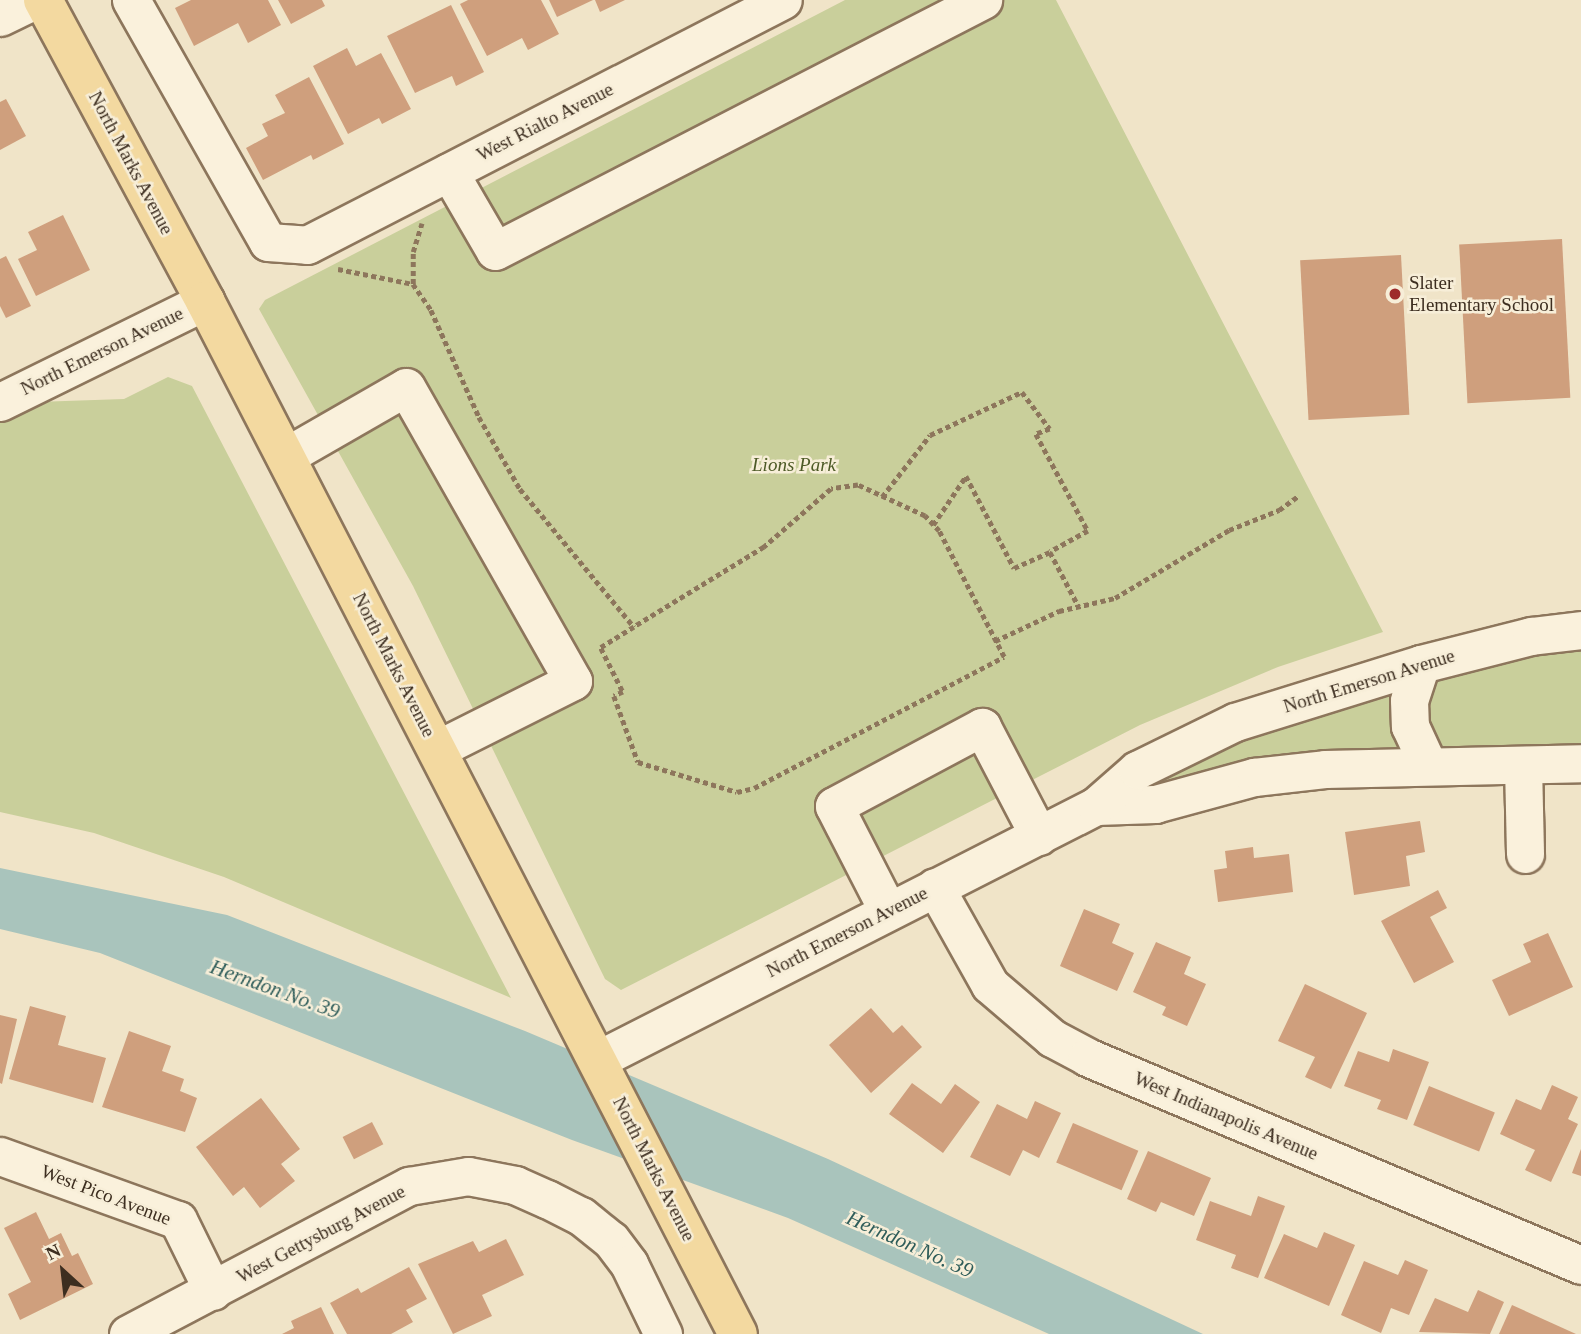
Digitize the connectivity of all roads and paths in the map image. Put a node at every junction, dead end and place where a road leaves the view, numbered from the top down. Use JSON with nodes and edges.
{"nodes":[{"id":1,"x":35,"y":0,"type":"edge"},
{"id":2,"x":43,"y":0,"type":"edge"},
{"id":3,"x":131,"y":0,"type":"edge"},
{"id":4,"x":783,"y":0,"type":"edge"},
{"id":5,"x":983,"y":0,"type":"edge"},
{"id":6,"x":0,"y":18,"type":"edge"},
{"id":7,"x":449,"y":172,"type":"junction"},
{"id":8,"x":424,"y":218,"type":"dead end"},
{"id":9,"x":338,"y":269,"type":"dead end"},
{"id":10,"x":413,"y":284,"type":"junction"},
{"id":11,"x":205,"y":300,"type":"junction"},
{"id":12,"x":0,"y":402,"type":"edge"},
{"id":13,"x":285,"y":456,"type":"junction"},
{"id":14,"x":882,"y":496,"type":"junction"},
{"id":15,"x":1298,"y":496,"type":"dead end"},
{"id":16,"x":933,"y":525,"type":"junction"},
{"id":17,"x":1050,"y":552,"type":"junction"},
{"id":18,"x":1079,"y":607,"type":"junction"},
{"id":19,"x":635,"y":627,"type":"junction"},
{"id":20,"x":1581,"y":630,"type":"edge"},
{"id":21,"x":995,"y":641,"type":"junction"},
{"id":22,"x":1421,"y":664,"type":"junction"},
{"id":23,"x":438,"y":749,"type":"junction"},
{"id":24,"x":1581,"y":764,"type":"edge"},
{"id":25,"x":1428,"y":765,"type":"junction"},
{"id":26,"x":1523,"y":765,"type":"junction"},
{"id":27,"x":1097,"y":806,"type":"junction"},
{"id":28,"x":1039,"y":836,"type":"junction"},
{"id":29,"x":1525,"y":854,"type":"dead end"},
{"id":30,"x":935,"y":887,"type":"junction"},
{"id":31,"x":888,"y":912,"type":"junction"},
{"id":32,"x":599,"y":1059,"type":"junction"},
{"id":33,"x":0,"y":1156,"type":"edge"},
{"id":34,"x":1581,"y":1265,"type":"edge"},
{"id":35,"x":213,"y":1291,"type":"junction"},
{"id":36,"x":128,"y":1334,"type":"edge"},
{"id":37,"x":663,"y":1334,"type":"edge"},
{"id":38,"x":738,"y":1334,"type":"edge"}],
"edges":[{"from":1,"to":6,"type":"street"},
{"from":2,"to":11,"type":"main road","name":"North Marks Avenue"},
{"from":3,"to":7,"type":"street","name":"West Rialto Avenue"},
{"from":4,"to":7,"type":"street","name":"West Rialto Avenue"},
{"from":5,"to":7,"type":"street"},
{"from":8,"to":10,"type":"path"},
{"from":9,"to":10,"type":"path"},
{"from":10,"to":19,"type":"path"},
{"from":11,"to":12,"type":"street","name":"North Emerson Avenue"},
{"from":11,"to":13,"type":"main road","name":"North Marks Avenue"},
{"from":13,"to":23,"type":"main road","name":"North Marks Avenue"},
{"from":13,"to":23,"type":"street"},
{"from":14,"to":16,"type":"path"},
{"from":14,"to":17,"type":"path"},
{"from":14,"to":19,"type":"path"},
{"from":15,"to":18,"type":"path"},
{"from":16,"to":17,"type":"path"},
{"from":16,"to":21,"type":"path"},
{"from":17,"to":18,"type":"path"},
{"from":18,"to":21,"type":"path"},
{"from":19,"to":21,"type":"path"},
{"from":20,"to":22,"type":"street","name":"North Emerson Avenue"},
{"from":22,"to":25,"type":"street"},
{"from":22,"to":27,"type":"street","name":"North Emerson Avenue"},
{"from":23,"to":32,"type":"main road","name":"North Marks Avenue"},
{"from":24,"to":26,"type":"street","name":"North Emerson Avenue"},
{"from":25,"to":26,"type":"street","name":"North Emerson Avenue"},
{"from":25,"to":27,"type":"street","name":"North Emerson Avenue"},
{"from":26,"to":29,"type":"street"},
{"from":27,"to":28,"type":"street","name":"North Emerson Avenue"},
{"from":28,"to":30,"type":"street","name":"North Emerson Avenue"},
{"from":28,"to":31,"type":"street"},
{"from":30,"to":31,"type":"street","name":"North Emerson Avenue"},
{"from":30,"to":34,"type":"street","name":"West Indianapolis Avenue"},
{"from":31,"to":32,"type":"street","name":"North Emerson Avenue"},
{"from":32,"to":38,"type":"main road","name":"North Marks Avenue"},
{"from":33,"to":35,"type":"street","name":"West Pico Avenue"},
{"from":35,"to":36,"type":"street","name":"West Gettysburg Avenue"},
{"from":35,"to":37,"type":"street","name":"West Gettysburg Avenue"}]}
